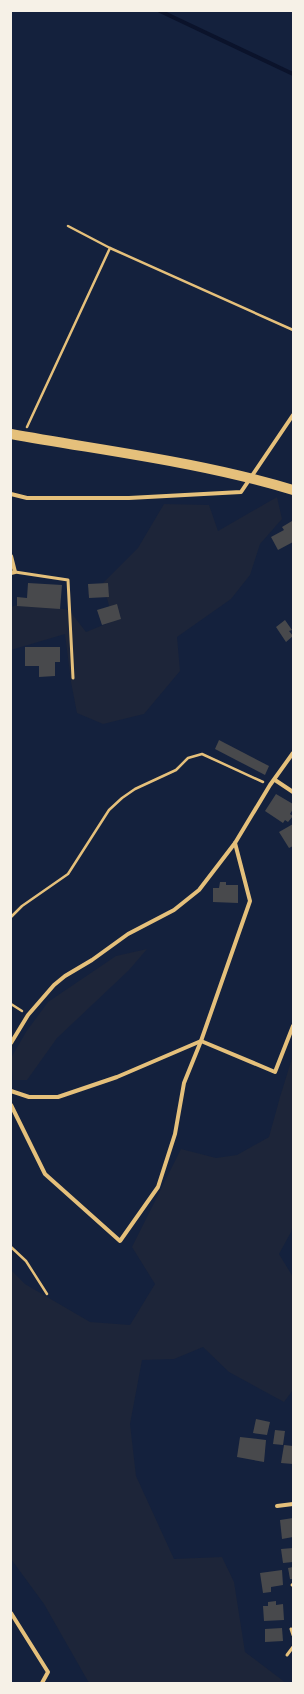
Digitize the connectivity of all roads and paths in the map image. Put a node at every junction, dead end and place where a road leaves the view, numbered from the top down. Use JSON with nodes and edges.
{"nodes":[{"id":1,"x":68,"y":226,"type":"dead end"},
{"id":2,"x":110,"y":248,"type":"junction"},
{"id":3,"x":293,"y":330,"type":"edge"},
{"id":4,"x":293,"y":415,"type":"edge"},
{"id":5,"x":11,"y":434,"type":"edge"},
{"id":6,"x":23,"y":436,"type":"junction"},
{"id":7,"x":250,"y":478,"type":"junction"},
{"id":8,"x":293,"y":490,"type":"edge"},
{"id":9,"x":11,"y":494,"type":"edge"},
{"id":10,"x":11,"y":556,"type":"edge"},
{"id":11,"x":13,"y":572,"type":"edge"},
{"id":12,"x":73,"y":678,"type":"dead end"},
{"id":13,"x":293,"y":753,"type":"edge"},
{"id":14,"x":274,"y":780,"type":"junction"},
{"id":15,"x":270,"y":785,"type":"junction"},
{"id":16,"x":293,"y":792,"type":"edge"},
{"id":17,"x":236,"y":843,"type":"junction"},
{"id":18,"x":11,"y":917,"type":"edge"},
{"id":19,"x":11,"y":1004,"type":"edge"},
{"id":20,"x":28,"y":1015,"type":"junction"},
{"id":21,"x":293,"y":1026,"type":"edge"},
{"id":22,"x":201,"y":1041,"type":"junction"},
{"id":23,"x":11,"y":1043,"type":"edge"},
{"id":24,"x":11,"y":1091,"type":"edge"},
{"id":25,"x":11,"y":1104,"type":"edge"},
{"id":26,"x":11,"y":1247,"type":"edge"},
{"id":27,"x":47,"y":1294,"type":"dead end"},
{"id":28,"x":293,"y":1504,"type":"edge"},
{"id":29,"x":277,"y":1506,"type":"dead end"},
{"id":30,"x":11,"y":1613,"type":"edge"},
{"id":31,"x":291,"y":1629,"type":"dead end"},
{"id":32,"x":293,"y":1635,"type":"edge"},
{"id":33,"x":293,"y":1647,"type":"edge"},
{"id":34,"x":287,"y":1655,"type":"dead end"},
{"id":35,"x":42,"y":1683,"type":"edge"}],
"edges":[{"from":1,"to":2,"type":"path"},
{"from":2,"to":3,"type":"path"},
{"from":2,"to":6,"type":"path"},
{"from":4,"to":7,"type":"street"},
{"from":5,"to":6,"type":"main road"},
{"from":6,"to":7,"type":"main road"},
{"from":7,"to":8,"type":"main road"},
{"from":7,"to":9,"type":"street"},
{"from":10,"to":11,"type":"street"},
{"from":11,"to":12,"type":"lane"},
{"from":13,"to":14,"type":"street"},
{"from":14,"to":15,"type":"street"},
{"from":14,"to":16,"type":"street"},
{"from":15,"to":17,"type":"street"},
{"from":15,"to":18,"type":"path"},
{"from":17,"to":20,"type":"street"},
{"from":17,"to":22,"type":"street"},
{"from":19,"to":20,"type":"path"},
{"from":20,"to":23,"type":"street"},
{"from":21,"to":22,"type":"street"},
{"from":22,"to":24,"type":"street"},
{"from":22,"to":25,"type":"street"},
{"from":26,"to":27,"type":"path"},
{"from":28,"to":29,"type":"street"},
{"from":30,"to":35,"type":"street"},
{"from":31,"to":32,"type":"lane"},
{"from":33,"to":34,"type":"lane"}]}
